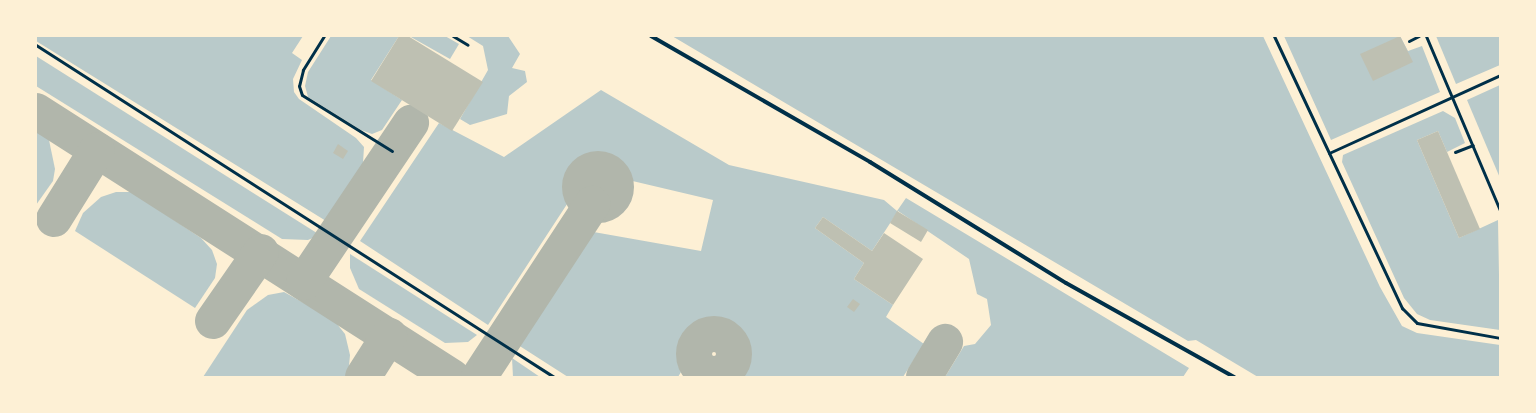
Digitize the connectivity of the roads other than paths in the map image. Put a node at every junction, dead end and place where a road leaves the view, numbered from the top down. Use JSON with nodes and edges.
{"nodes":[{"id":1,"x":324,"y":36,"type":"edge"},
{"id":2,"x":453,"y":36,"type":"edge"},
{"id":3,"x":651,"y":36,"type":"edge"},
{"id":4,"x":1274,"y":36,"type":"edge"},
{"id":5,"x":1419,"y":36,"type":"edge"},
{"id":6,"x":1426,"y":36,"type":"edge"},
{"id":7,"x":659,"y":38,"type":"edge"},
{"id":8,"x":1408,"y":41,"type":"dead end"},
{"id":9,"x":36,"y":45,"type":"edge"},
{"id":10,"x":468,"y":45,"type":"dead end"},
{"id":11,"x":1500,"y":76,"type":"edge"},
{"id":12,"x":1452,"y":97,"type":"junction"},
{"id":13,"x":1473,"y":145,"type":"junction"},
{"id":14,"x":392,"y":151,"type":"dead end"},
{"id":15,"x":1455,"y":152,"type":"dead end"},
{"id":16,"x":1328,"y":153,"type":"junction"},
{"id":17,"x":1500,"y":210,"type":"edge"},
{"id":18,"x":1500,"y":338,"type":"edge"},
{"id":19,"x":554,"y":377,"type":"edge"},
{"id":20,"x":1234,"y":377,"type":"edge"}],
"edges":[{"from":1,"to":14,"type":"lane"},
{"from":2,"to":10,"type":"lane"},
{"from":3,"to":7,"type":"street"},
{"from":4,"to":16,"type":"lane"},
{"from":5,"to":8,"type":"lane"},
{"from":6,"to":12,"type":"lane"},
{"from":7,"to":20,"type":"street"},
{"from":9,"to":19,"type":"lane"},
{"from":11,"to":12,"type":"lane"},
{"from":12,"to":13,"type":"lane"},
{"from":12,"to":16,"type":"lane"},
{"from":13,"to":15,"type":"lane"},
{"from":13,"to":17,"type":"lane"},
{"from":16,"to":18,"type":"lane"}]}
